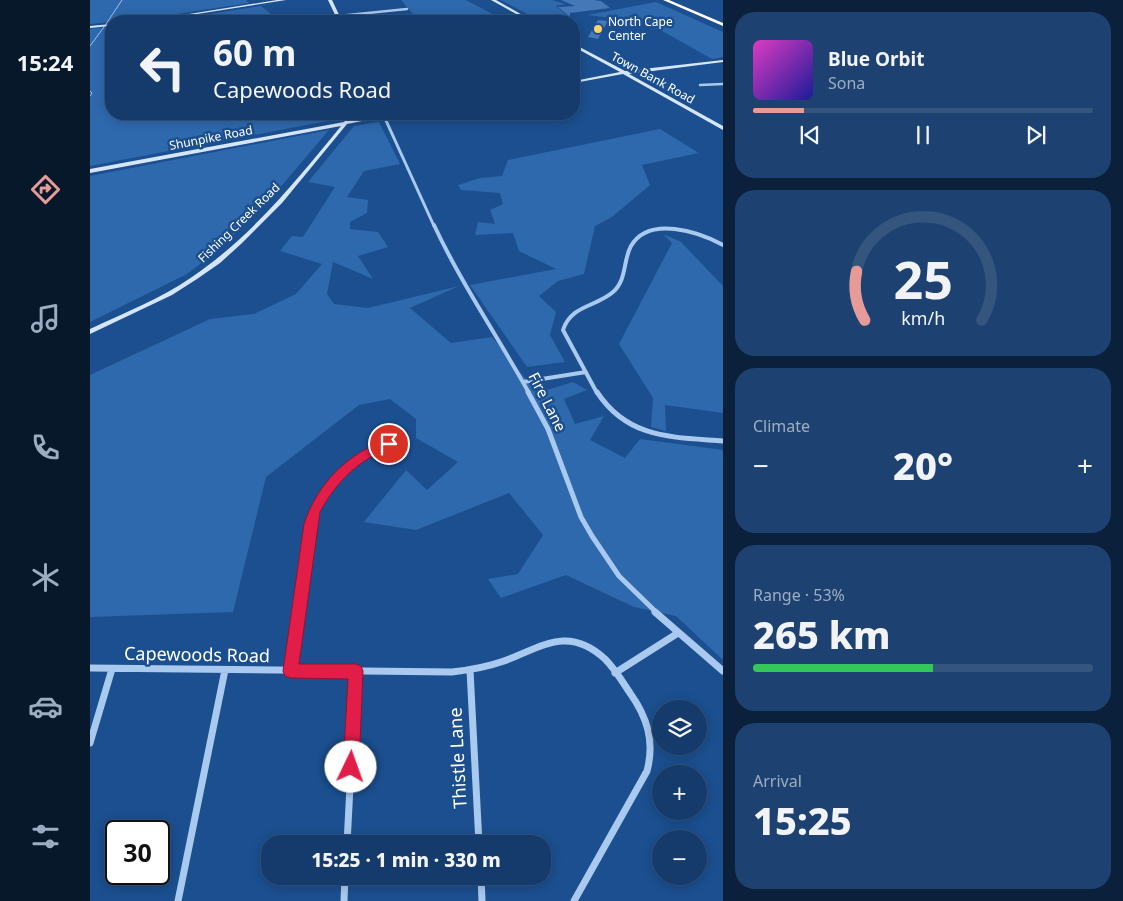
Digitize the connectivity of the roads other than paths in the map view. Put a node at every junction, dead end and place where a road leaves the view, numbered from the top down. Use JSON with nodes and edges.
{"nodes":[{"id":1,"x":284,"y":0,"type":"edge"},
{"id":2,"x":330,"y":0,"type":"edge"},
{"id":3,"x":492,"y":0,"type":"edge"},
{"id":4,"x":665,"y":0,"type":"edge"},
{"id":5,"x":407,"y":9,"type":"dead end"},
{"id":6,"x":186,"y":15,"type":"edge"},
{"id":7,"x":338,"y":15,"type":"edge"},
{"id":8,"x":348,"y":15,"type":"edge"},
{"id":9,"x":520,"y":15,"type":"edge"},
{"id":10,"x":721,"y":24,"type":"edge"},
{"id":11,"x":105,"y":26,"type":"edge"},
{"id":12,"x":90,"y":27,"type":"edge"},
{"id":13,"x":580,"y":48,"type":"edge"},
{"id":14,"x":723,"y":61,"type":"edge"},
{"id":15,"x":623,"y":73,"type":"junction"},
{"id":16,"x":580,"y":81,"type":"edge"},
{"id":17,"x":723,"y":84,"type":"edge"},
{"id":18,"x":700,"y":85,"type":"dead end"},
{"id":19,"x":348,"y":120,"type":"edge"},
{"id":20,"x":359,"y":120,"type":"edge"},
{"id":21,"x":385,"y":120,"type":"edge"},
{"id":22,"x":345,"y":123,"type":"junction"},
{"id":23,"x":723,"y":128,"type":"edge"},
{"id":24,"x":90,"y":171,"type":"edge"},
{"id":25,"x":723,"y":244,"type":"edge"},
{"id":26,"x":90,"y":332,"type":"edge"},
{"id":27,"x":586,"y":372,"type":"junction"},
{"id":28,"x":522,"y":382,"type":"junction"},
{"id":29,"x":723,"y":441,"type":"edge"},
{"id":30,"x":396,"y":444,"type":"dead end"},
{"id":31,"x":678,"y":633,"type":"junction"},
{"id":32,"x":90,"y":668,"type":"edge"},
{"id":33,"x":112,"y":669,"type":"junction"},
{"id":34,"x":225,"y":670,"type":"junction"},
{"id":35,"x":470,"y":670,"type":"junction"},
{"id":36,"x":723,"y":670,"type":"edge"},
{"id":37,"x":291,"y":671,"type":"junction"},
{"id":38,"x":356,"y":671,"type":"junction"},
{"id":39,"x":615,"y":673,"type":"junction"},
{"id":40,"x":90,"y":743,"type":"edge"},
{"id":41,"x":347,"y":835,"type":"edge"},
{"id":42,"x":479,"y":835,"type":"edge"},
{"id":43,"x":345,"y":885,"type":"edge"},
{"id":44,"x":481,"y":885,"type":"edge"},
{"id":45,"x":178,"y":901,"type":"edge"},
{"id":46,"x":344,"y":901,"type":"edge"},
{"id":47,"x":482,"y":901,"type":"edge"},
{"id":48,"x":574,"y":901,"type":"edge"}],
"edges":[{"from":1,"to":6,"type":"street"},
{"from":2,"to":7,"type":"street"},
{"from":3,"to":9,"type":"street"},
{"from":4,"to":10,"type":"highway"},
{"from":5,"to":8,"type":"street"},
{"from":11,"to":12,"type":"street"},
{"from":13,"to":15,"type":"street","name":"Town Bank Road"},
{"from":14,"to":15,"type":"street"},
{"from":15,"to":16,"type":"street"},
{"from":15,"to":23,"type":"street","name":"Town Bank Road"},
{"from":17,"to":18,"type":"street"},
{"from":19,"to":22,"type":"street","name":"Fishing Creek Road"},
{"from":20,"to":22,"type":"street","name":"Shunpike Road"},
{"from":21,"to":28,"type":"street","name":"Fire Lane"},
{"from":22,"to":24,"type":"street","name":"Shunpike Road"},
{"from":22,"to":26,"type":"street","name":"Fishing Creek Road"},
{"from":25,"to":27,"type":"street"},
{"from":27,"to":28,"type":"street"},
{"from":27,"to":29,"type":"street"},
{"from":28,"to":31,"type":"street","name":"Fire Lane"},
{"from":30,"to":37,"type":"street"},
{"from":31,"to":36,"type":"street","name":"Fire Lane"},
{"from":31,"to":39,"type":"street"},
{"from":32,"to":33,"type":"street","name":"Capewoods Road"},
{"from":33,"to":34,"type":"street","name":"Capewoods Road"},
{"from":33,"to":40,"type":"street"},
{"from":34,"to":37,"type":"street","name":"Capewoods Road"},
{"from":34,"to":45,"type":"street"},
{"from":35,"to":38,"type":"street","name":"Capewoods Road"},
{"from":35,"to":39,"type":"street","name":"Capewoods Road"},
{"from":35,"to":42,"type":"street","name":"Thistle Lane"},
{"from":37,"to":38,"type":"street","name":"Capewoods Road"},
{"from":38,"to":41,"type":"street"},
{"from":39,"to":48,"type":"street","name":"Capewoods Road"},
{"from":43,"to":46,"type":"street"},
{"from":44,"to":47,"type":"street"}]}
